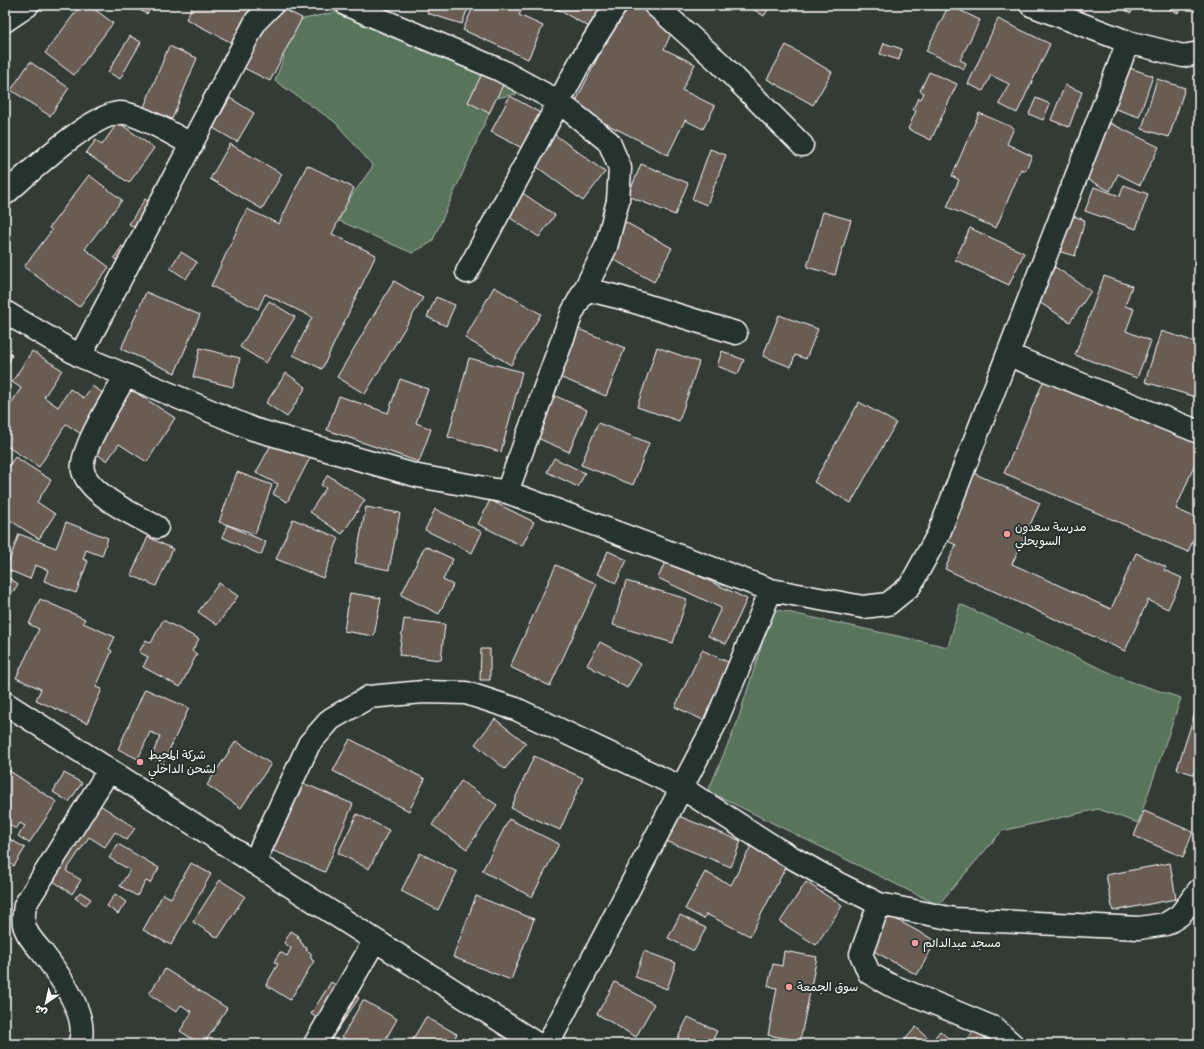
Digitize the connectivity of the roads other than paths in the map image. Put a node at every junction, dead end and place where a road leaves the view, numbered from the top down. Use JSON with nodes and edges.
{"nodes":[{"id":1,"x":272,"y":5,"type":"edge"},
{"id":2,"x":347,"y":5,"type":"edge"},
{"id":3,"x":616,"y":5,"type":"edge"},
{"id":4,"x":655,"y":5,"type":"edge"},
{"id":5,"x":1031,"y":5,"type":"edge"},
{"id":6,"x":27,"y":6,"type":"dead end"},
{"id":7,"x":5,"y":21,"type":"edge"},
{"id":8,"x":1128,"y":42,"type":"junction"},
{"id":9,"x":1199,"y":53,"type":"edge"},
{"id":10,"x":559,"y":102,"type":"junction"},
{"id":11,"x":192,"y":145,"type":"junction"},
{"id":12,"x":802,"y":145,"type":"dead end"},
{"id":13,"x":5,"y":194,"type":"edge"},
{"id":14,"x":467,"y":272,"type":"dead end"},
{"id":15,"x":585,"y":289,"type":"junction"},
{"id":16,"x":5,"y":312,"type":"edge"},
{"id":17,"x":736,"y":333,"type":"dead end"},
{"id":18,"x":1009,"y":355,"type":"junction"},
{"id":19,"x":80,"y":356,"type":"junction"},
{"id":20,"x":126,"y":375,"type":"junction"},
{"id":21,"x":1199,"y":432,"type":"edge"},
{"id":22,"x":507,"y":492,"type":"junction"},
{"id":23,"x":157,"y":527,"type":"dead end"},
{"id":24,"x":771,"y":590,"type":"junction"},
{"id":25,"x":5,"y":703,"type":"edge"},
{"id":26,"x":109,"y":770,"type":"junction"},
{"id":27,"x":682,"y":788,"type":"junction"},
{"id":28,"x":254,"y":863,"type":"junction"},
{"id":29,"x":1199,"y":890,"type":"edge"},
{"id":30,"x":879,"y":904,"type":"junction"},
{"id":31,"x":375,"y":940,"type":"junction"},
{"id":32,"x":79,"y":1044,"type":"edge"},
{"id":33,"x":315,"y":1044,"type":"edge"},
{"id":34,"x":537,"y":1044,"type":"edge"},
{"id":35,"x":548,"y":1044,"type":"edge"},
{"id":36,"x":1012,"y":1044,"type":"edge"}],
"edges":[{"from":1,"to":11,"type":"street"},
{"from":2,"to":10,"type":"street"},
{"from":3,"to":10,"type":"street"},
{"from":4,"to":12,"type":"street"},
{"from":5,"to":8,"type":"street"},
{"from":6,"to":7,"type":"street"},
{"from":8,"to":9,"type":"street"},
{"from":8,"to":18,"type":"street"},
{"from":10,"to":14,"type":"street"},
{"from":10,"to":15,"type":"street"},
{"from":11,"to":13,"type":"street"},
{"from":11,"to":19,"type":"street"},
{"from":15,"to":17,"type":"street"},
{"from":15,"to":22,"type":"street"},
{"from":16,"to":19,"type":"street"},
{"from":18,"to":21,"type":"street"},
{"from":18,"to":24,"type":"street"},
{"from":19,"to":20,"type":"street"},
{"from":20,"to":22,"type":"street"},
{"from":20,"to":23,"type":"street"},
{"from":22,"to":24,"type":"street"},
{"from":24,"to":27,"type":"street"},
{"from":25,"to":26,"type":"street"},
{"from":26,"to":28,"type":"street"},
{"from":26,"to":32,"type":"street"},
{"from":27,"to":28,"type":"street"},
{"from":27,"to":30,"type":"street"},
{"from":27,"to":35,"type":"street"},
{"from":28,"to":31,"type":"street"},
{"from":29,"to":30,"type":"street"},
{"from":30,"to":36,"type":"street"},
{"from":31,"to":33,"type":"street"},
{"from":31,"to":34,"type":"street"}]}
